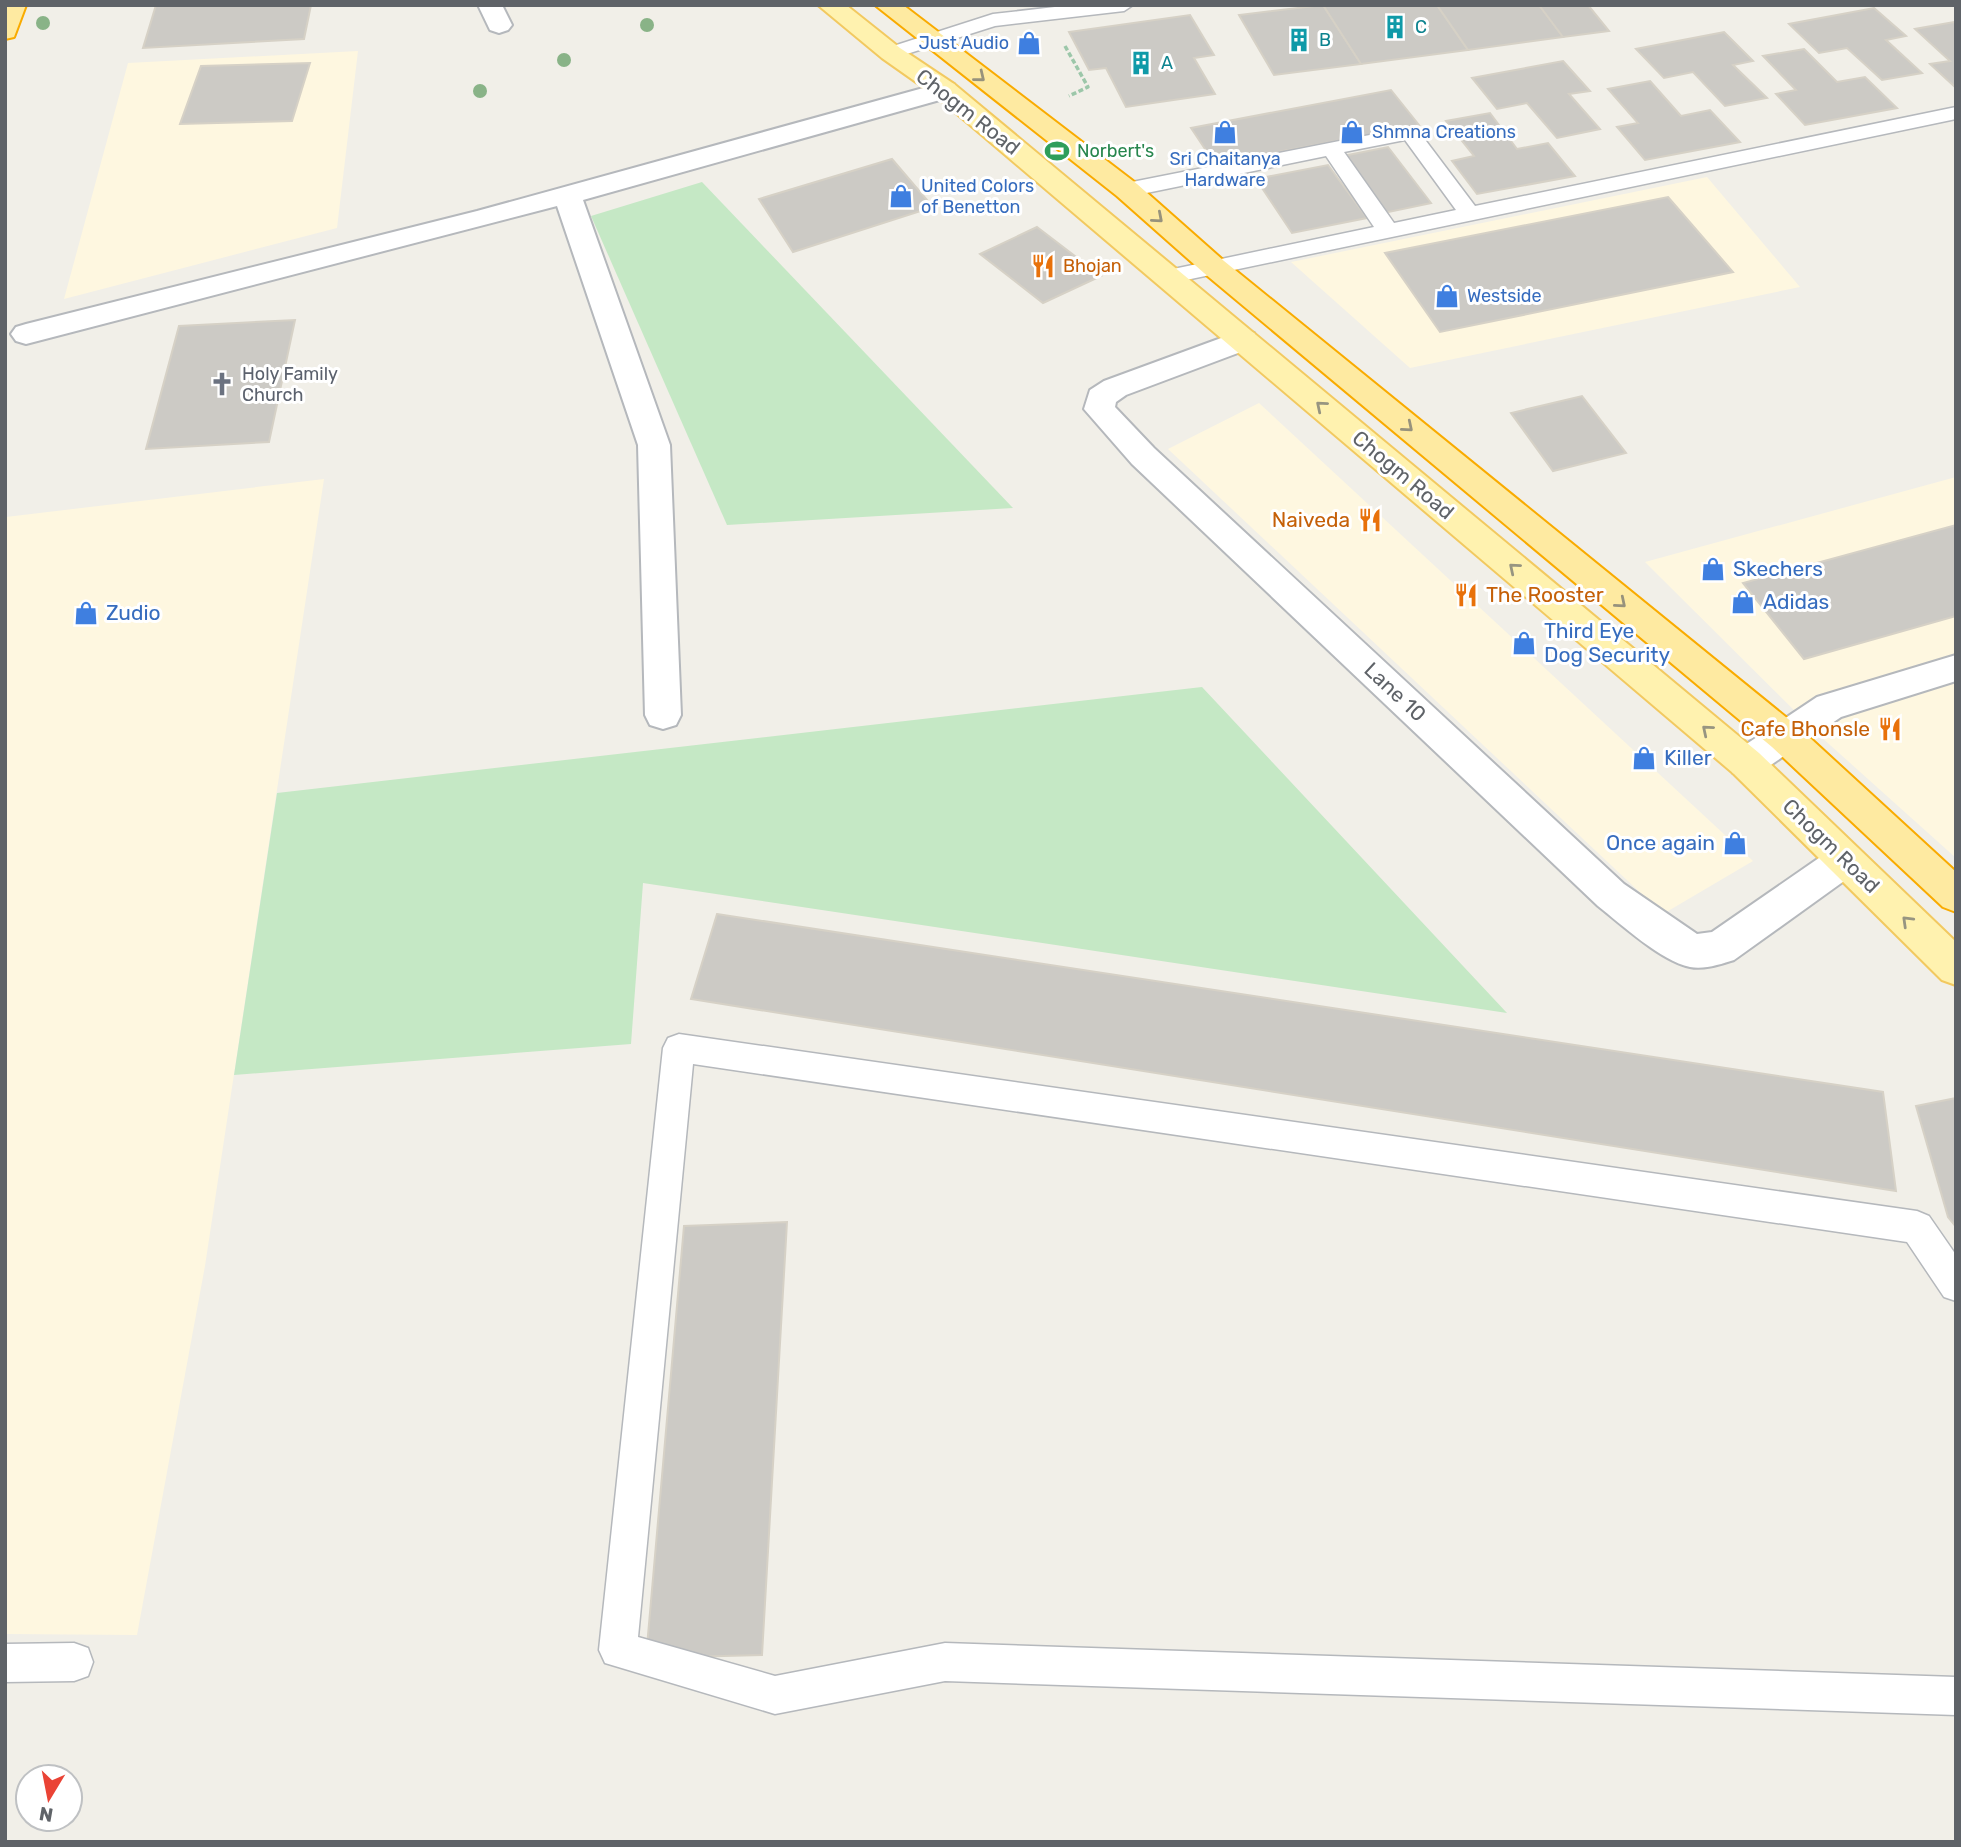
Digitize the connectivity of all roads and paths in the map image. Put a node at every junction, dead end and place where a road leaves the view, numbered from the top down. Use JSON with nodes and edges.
{"nodes":[{"id":1,"x":14,"y":5,"type":"edge"},
{"id":2,"x":830,"y":5,"type":"edge"},
{"id":3,"x":887,"y":5,"type":"edge"},
{"id":4,"x":1124,"y":5,"type":"edge"},
{"id":5,"x":1048,"y":14,"type":"junction"},
{"id":6,"x":5,"y":32,"type":"edge"},
{"id":7,"x":932,"y":38,"type":"junction"},
{"id":8,"x":891,"y":52,"type":"junction"},
{"id":9,"x":945,"y":90,"type":"junction"},
{"id":10,"x":1956,"y":113,"type":"edge"},
{"id":11,"x":1028,"y":115,"type":"junction"},
{"id":12,"x":1331,"y":148,"type":"junction"},
{"id":13,"x":1127,"y":190,"type":"junction"},
{"id":14,"x":568,"y":197,"type":"junction"},
{"id":15,"x":1470,"y":214,"type":"junction"},
{"id":16,"x":1388,"y":231,"type":"junction"},
{"id":17,"x":1214,"y":267,"type":"junction"},
{"id":18,"x":1167,"y":276,"type":"junction"},
{"id":19,"x":26,"y":334,"type":"dead end"},
{"id":20,"x":1243,"y":340,"type":"junction"},
{"id":21,"x":1956,"y":668,"type":"edge"},
{"id":22,"x":663,"y":715,"type":"dead end"},
{"id":23,"x":1785,"y":737,"type":"junction"},
{"id":24,"x":1746,"y":763,"type":"junction"},
{"id":25,"x":1845,"y":860,"type":"junction"},
{"id":26,"x":1956,"y":896,"type":"edge"},
{"id":27,"x":1956,"y":968,"type":"edge"},
{"id":28,"x":1956,"y":1285,"type":"edge"},
{"id":29,"x":74,"y":1662,"type":"dead end"},
{"id":30,"x":5,"y":1663,"type":"edge"},
{"id":31,"x":1956,"y":1696,"type":"edge"}],
"edges":[{"from":1,"to":6,"type":"highway"},
{"from":2,"to":8,"type":"main road","name":"Chogm Road"},
{"from":3,"to":7,"type":"highway","name":"Chogm Road"},
{"from":4,"to":5,"type":"lane"},
{"from":5,"to":7,"type":"lane"},
{"from":5,"to":11,"type":"path"},
{"from":7,"to":8,"type":"lane"},
{"from":7,"to":11,"type":"highway","name":"Chogm Road","one_way":true},
{"from":8,"to":9,"type":"main road","name":"Chogm Road"},
{"from":9,"to":14,"type":"street"},
{"from":9,"to":18,"type":"main road","name":"Chogm Road"},
{"from":10,"to":15,"type":"lane"},
{"from":11,"to":13,"type":"highway","name":"Chogm Road"},
{"from":12,"to":13,"type":"lane"},
{"from":12,"to":15,"type":"lane"},
{"from":12,"to":16,"type":"lane"},
{"from":13,"to":17,"type":"highway","name":"Chogm Road","one_way":true},
{"from":14,"to":19,"type":"street"},
{"from":14,"to":22,"type":"street"},
{"from":15,"to":16,"type":"lane"},
{"from":16,"to":17,"type":"lane"},
{"from":17,"to":18,"type":"lane"},
{"from":17,"to":23,"type":"highway","name":"Chogm Road","one_way":true},
{"from":18,"to":20,"type":"main road","name":"Chogm Road"},
{"from":24,"to":20,"type":"main road","name":"Chogm Road","one_way":true},
{"from":20,"to":25,"type":"street","name":"Lane 10"},
{"from":21,"to":23,"type":"street"},
{"from":23,"to":24,"type":"street"},
{"from":23,"to":26,"type":"highway","name":"Chogm Road"},
{"from":24,"to":25,"type":"main road","name":"Chogm Road"},
{"from":27,"to":25,"type":"main road","name":"Chogm Road","one_way":true},
{"from":28,"to":31,"type":"lane"},
{"from":29,"to":30,"type":"lane"}]}
